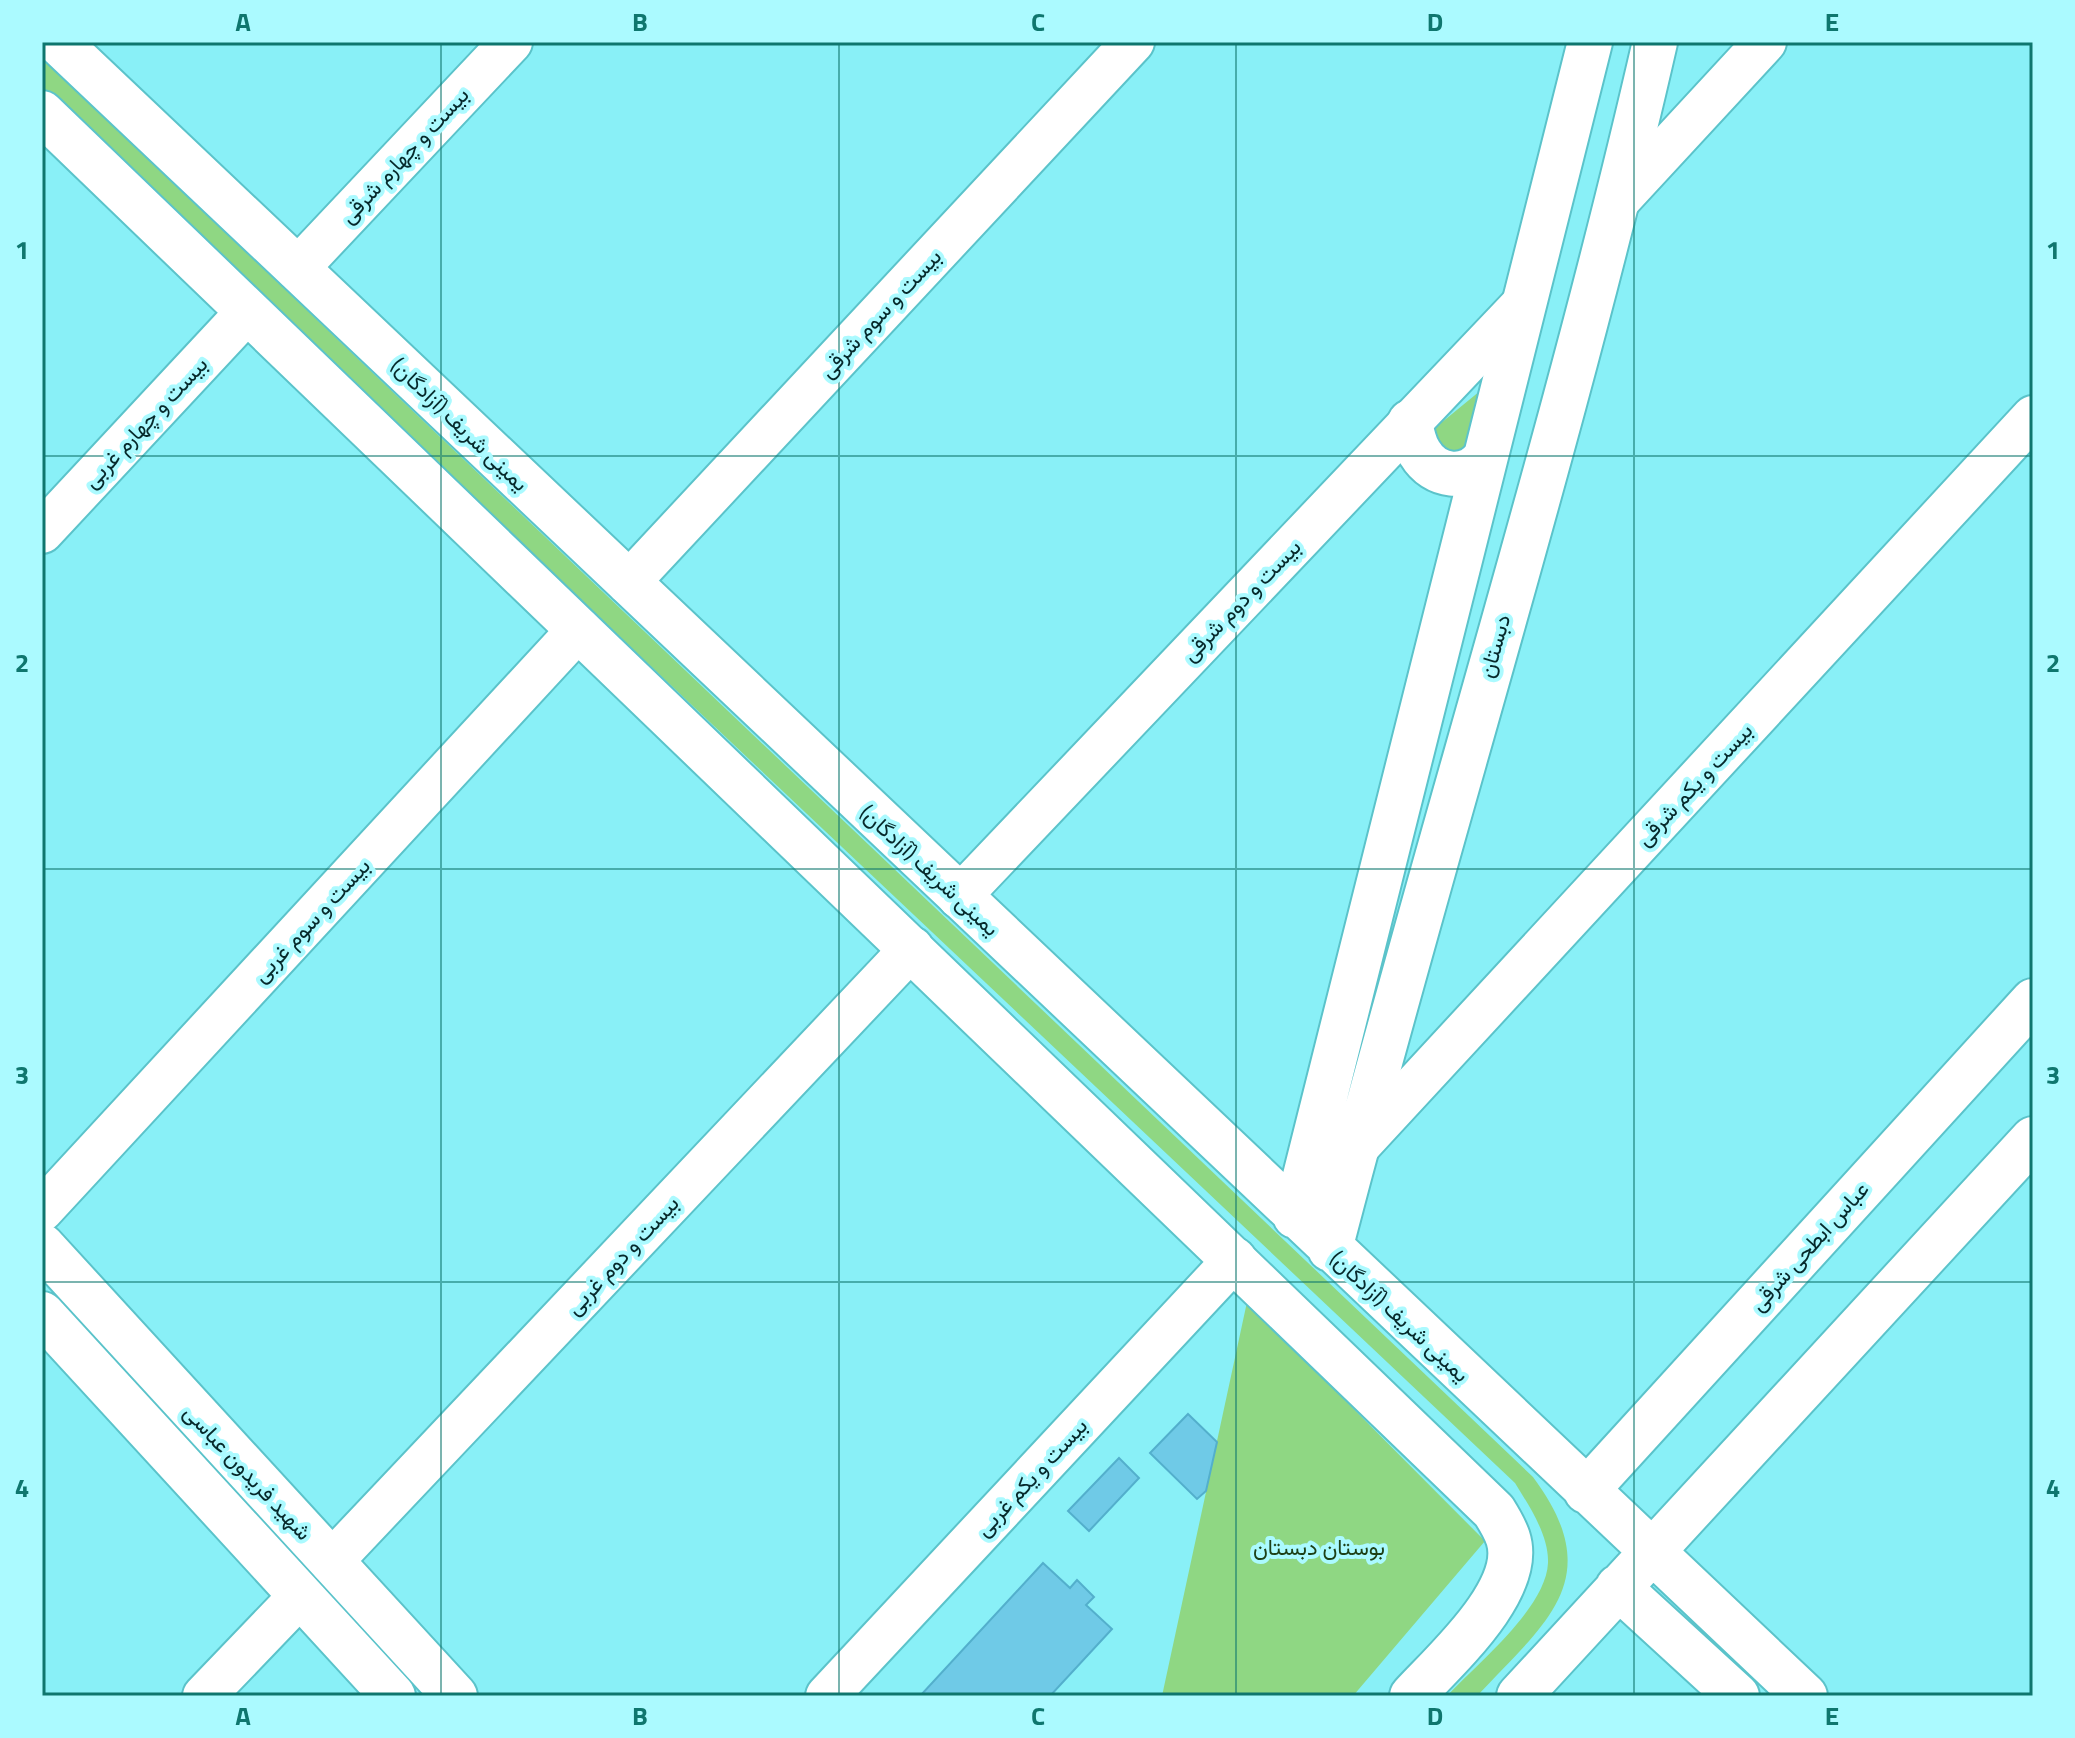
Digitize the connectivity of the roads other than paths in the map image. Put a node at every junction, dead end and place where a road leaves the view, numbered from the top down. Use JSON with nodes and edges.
{"nodes":[{"id":1,"x":58,"y":42,"type":"edge"},
{"id":2,"x":511,"y":42,"type":"edge"},
{"id":3,"x":1133,"y":42,"type":"edge"},
{"id":4,"x":1590,"y":42,"type":"edge"},
{"id":5,"x":1655,"y":42,"type":"edge"},
{"id":6,"x":1765,"y":42,"type":"edge"},
{"id":7,"x":42,"y":113,"type":"edge"},
{"id":8,"x":1618,"y":201,"type":"junction"},
{"id":9,"x":297,"y":269,"type":"junction"},
{"id":10,"x":1524,"y":303,"type":"junction"},
{"id":11,"x":248,"y":311,"type":"junction"},
{"id":12,"x":2033,"y":417,"type":"edge"},
{"id":13,"x":1410,"y":422,"type":"junction"},
{"id":14,"x":1484,"y":459,"type":"junction"},
{"id":15,"x":42,"y":532,"type":"edge"},
{"id":16,"x":628,"y":583,"type":"junction"},
{"id":17,"x":579,"y":629,"type":"junction"},
{"id":18,"x":959,"y":897,"type":"junction"},
{"id":19,"x":912,"y":948,"type":"junction"},
{"id":20,"x":2033,"y":1001,"type":"edge"},
{"id":21,"x":1353,"y":1074,"type":"junction"},
{"id":22,"x":2033,"y":1139,"type":"edge"},
{"id":23,"x":1355,"y":1150,"type":"junction"},
{"id":24,"x":42,"y":1210,"type":"edge"},
{"id":25,"x":1295,"y":1216,"type":"junction"},
{"id":26,"x":42,"y":1246,"type":"edge"},
{"id":27,"x":1330,"y":1249,"type":"junction"},
{"id":28,"x":1235,"y":1259,"type":"junction"},
{"id":29,"x":42,"y":1314,"type":"edge"},
{"id":30,"x":1586,"y":1491,"type":"junction"},
{"id":31,"x":1650,"y":1553,"type":"junction"},
{"id":32,"x":331,"y":1562,"type":"junction"},
{"id":33,"x":1618,"y":1587,"type":"junction"},
{"id":34,"x":300,"y":1596,"type":"junction"},
{"id":35,"x":204,"y":1696,"type":"edge"},
{"id":36,"x":393,"y":1696,"type":"edge"},
{"id":37,"x":455,"y":1696,"type":"edge"},
{"id":38,"x":827,"y":1696,"type":"edge"},
{"id":39,"x":1412,"y":1696,"type":"edge"},
{"id":40,"x":1519,"y":1696,"type":"edge"},
{"id":41,"x":1737,"y":1696,"type":"edge"},
{"id":42,"x":1805,"y":1696,"type":"edge"}],
"edges":[{"from":1,"to":9,"type":"street","name":"یمینی شریف (آزادگان)"},
{"from":2,"to":9,"type":"street","name":"بیست و چهارم شرقی"},
{"from":3,"to":16,"type":"street","name":"بیست و سوم شرقی"},
{"from":4,"to":10,"type":"street","name":"دبستان"},
{"from":5,"to":8,"type":"street","name":"دبستان"},
{"from":6,"to":8,"type":"street"},
{"from":7,"to":11,"type":"street"},
{"from":8,"to":10,"type":"street"},
{"from":8,"to":21,"type":"street","name":"دبستان"},
{"from":9,"to":16,"type":"street","name":"یمینی شریف (آزادگان)"},
{"from":10,"to":13,"type":"street","name":"بیست و دوم شرقی"},
{"from":10,"to":14,"type":"street","name":"دبستان"},
{"from":11,"to":15,"type":"street","name":"بیست و چهارم غربی"},
{"from":11,"to":17,"type":"street"},
{"from":12,"to":23,"type":"street","name":"بیست و یکم شرقی"},
{"from":13,"to":14,"type":"street"},
{"from":13,"to":18,"type":"street","name":"بیست و دوم شرقی"},
{"from":14,"to":21,"type":"street","name":"دبستان"},
{"from":16,"to":18,"type":"street","name":"یمینی شریف (آزادگان)"},
{"from":17,"to":19,"type":"street"},
{"from":17,"to":24,"type":"street","name":"بیست و سوم غربی"},
{"from":18,"to":25,"type":"street","name":"یمینی شریف (آزادگان)"},
{"from":19,"to":28,"type":"street"},
{"from":19,"to":32,"type":"street","name":"بیست و دوم غربی"},
{"from":20,"to":30,"type":"street","name":"عباس ابطحی شرقی"},
{"from":21,"to":23,"type":"street","name":"دبستان"},
{"from":21,"to":25,"type":"street","name":"دبستان"},
{"from":22,"to":31,"type":"street"},
{"from":23,"to":27,"type":"street","name":"دبستان"},
{"from":25,"to":27,"type":"street","name":"یمینی شریف (آزادگان)"},
{"from":26,"to":32,"type":"street","name":"شهید فریدون عباسی"},
{"from":27,"to":30,"type":"street","name":"یمینی شریف (آزادگان)"},
{"from":28,"to":38,"type":"street","name":"بیست و یکم غربی"},
{"from":28,"to":39,"type":"street"},
{"from":29,"to":34,"type":"street","name":"شهید فریدون عباسی"},
{"from":30,"to":31,"type":"street","name":"یمینی شریف (آزادگان)"},
{"from":31,"to":33,"type":"street"},
{"from":31,"to":42,"type":"street","name":"یمینی شریف (آزادگان)"},
{"from":32,"to":34,"type":"street"},
{"from":32,"to":37,"type":"street","name":"شهید فریدون عباسی"},
{"from":33,"to":40,"type":"street"},
{"from":33,"to":41,"type":"street"},
{"from":34,"to":35,"type":"street"},
{"from":34,"to":36,"type":"street","name":"شهید فریدون عباسی"}]}
